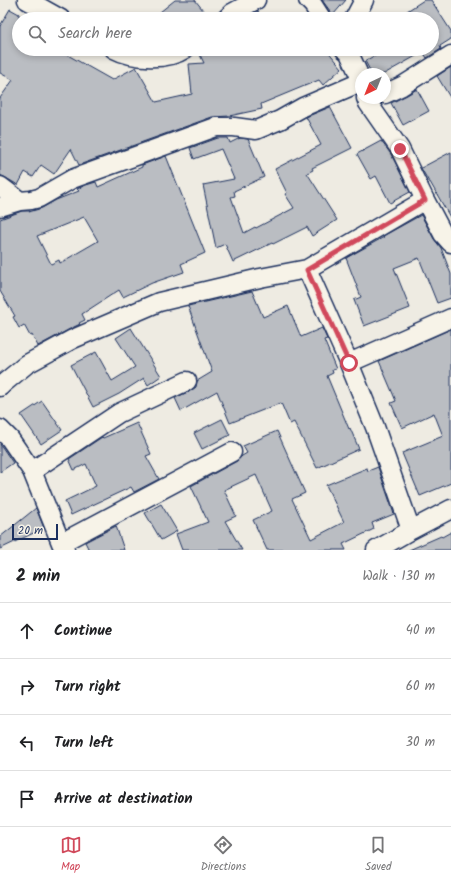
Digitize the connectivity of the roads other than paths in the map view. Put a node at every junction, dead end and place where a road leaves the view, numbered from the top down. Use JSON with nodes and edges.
{"nodes":[{"id":1,"x":256,"y":0,"type":"edge"},
{"id":2,"x":308,"y":0,"type":"edge"},
{"id":3,"x":364,"y":0,"type":"edge"},
{"id":4,"x":33,"y":1,"type":"edge"},
{"id":5,"x":50,"y":12,"type":"edge"},
{"id":6,"x":234,"y":12,"type":"edge"},
{"id":7,"x":318,"y":12,"type":"edge"},
{"id":8,"x":358,"y":12,"type":"edge"},
{"id":9,"x":451,"y":55,"type":"edge"},
{"id":10,"x":139,"y":56,"type":"edge"},
{"id":11,"x":165,"y":56,"type":"edge"},
{"id":12,"x":350,"y":56,"type":"edge"},
{"id":13,"x":355,"y":68,"type":"edge"},
{"id":14,"x":355,"y":84,"type":"edge"},
{"id":15,"x":391,"y":91,"type":"edge"},
{"id":16,"x":372,"y":104,"type":"edge"},
{"id":17,"x":0,"y":186,"type":"edge"},
{"id":18,"x":20,"y":200,"type":"junction"},
{"id":19,"x":425,"y":200,"type":"junction"},
{"id":20,"x":0,"y":207,"type":"edge"},
{"id":21,"x":451,"y":243,"type":"edge"},
{"id":22,"x":307,"y":270,"type":"junction"},
{"id":23,"x":451,"y":318,"type":"edge"},
{"id":24,"x":349,"y":363,"type":"junction"},
{"id":25,"x":187,"y":381,"type":"dead end"},
{"id":26,"x":0,"y":387,"type":"edge"},
{"id":27,"x":0,"y":428,"type":"edge"},
{"id":28,"x":232,"y":452,"type":"dead end"},
{"id":29,"x":32,"y":471,"type":"junction"},
{"id":30,"x":451,"y":509,"type":"edge"},
{"id":31,"x":411,"y":530,"type":"junction"},
{"id":32,"x":63,"y":546,"type":"edge"},
{"id":33,"x":376,"y":550,"type":"edge"}],
"edges":[{"from":1,"to":6,"type":"street"},
{"from":2,"to":7,"type":"street"},
{"from":3,"to":8,"type":"street"},
{"from":4,"to":5,"type":"street"},
{"from":9,"to":15,"type":"street"},
{"from":10,"to":11,"type":"street"},
{"from":12,"to":13,"type":"street"},
{"from":14,"to":18,"type":"street"},
{"from":16,"to":19,"type":"street"},
{"from":17,"to":18,"type":"street"},
{"from":18,"to":20,"type":"street"},
{"from":19,"to":21,"type":"street"},
{"from":19,"to":22,"type":"street"},
{"from":22,"to":24,"type":"street"},
{"from":22,"to":26,"type":"street"},
{"from":23,"to":24,"type":"street"},
{"from":24,"to":31,"type":"street"},
{"from":25,"to":29,"type":"street"},
{"from":27,"to":29,"type":"street"},
{"from":28,"to":32,"type":"street"},
{"from":29,"to":32,"type":"street"},
{"from":30,"to":31,"type":"street"},
{"from":31,"to":33,"type":"street"}]}
